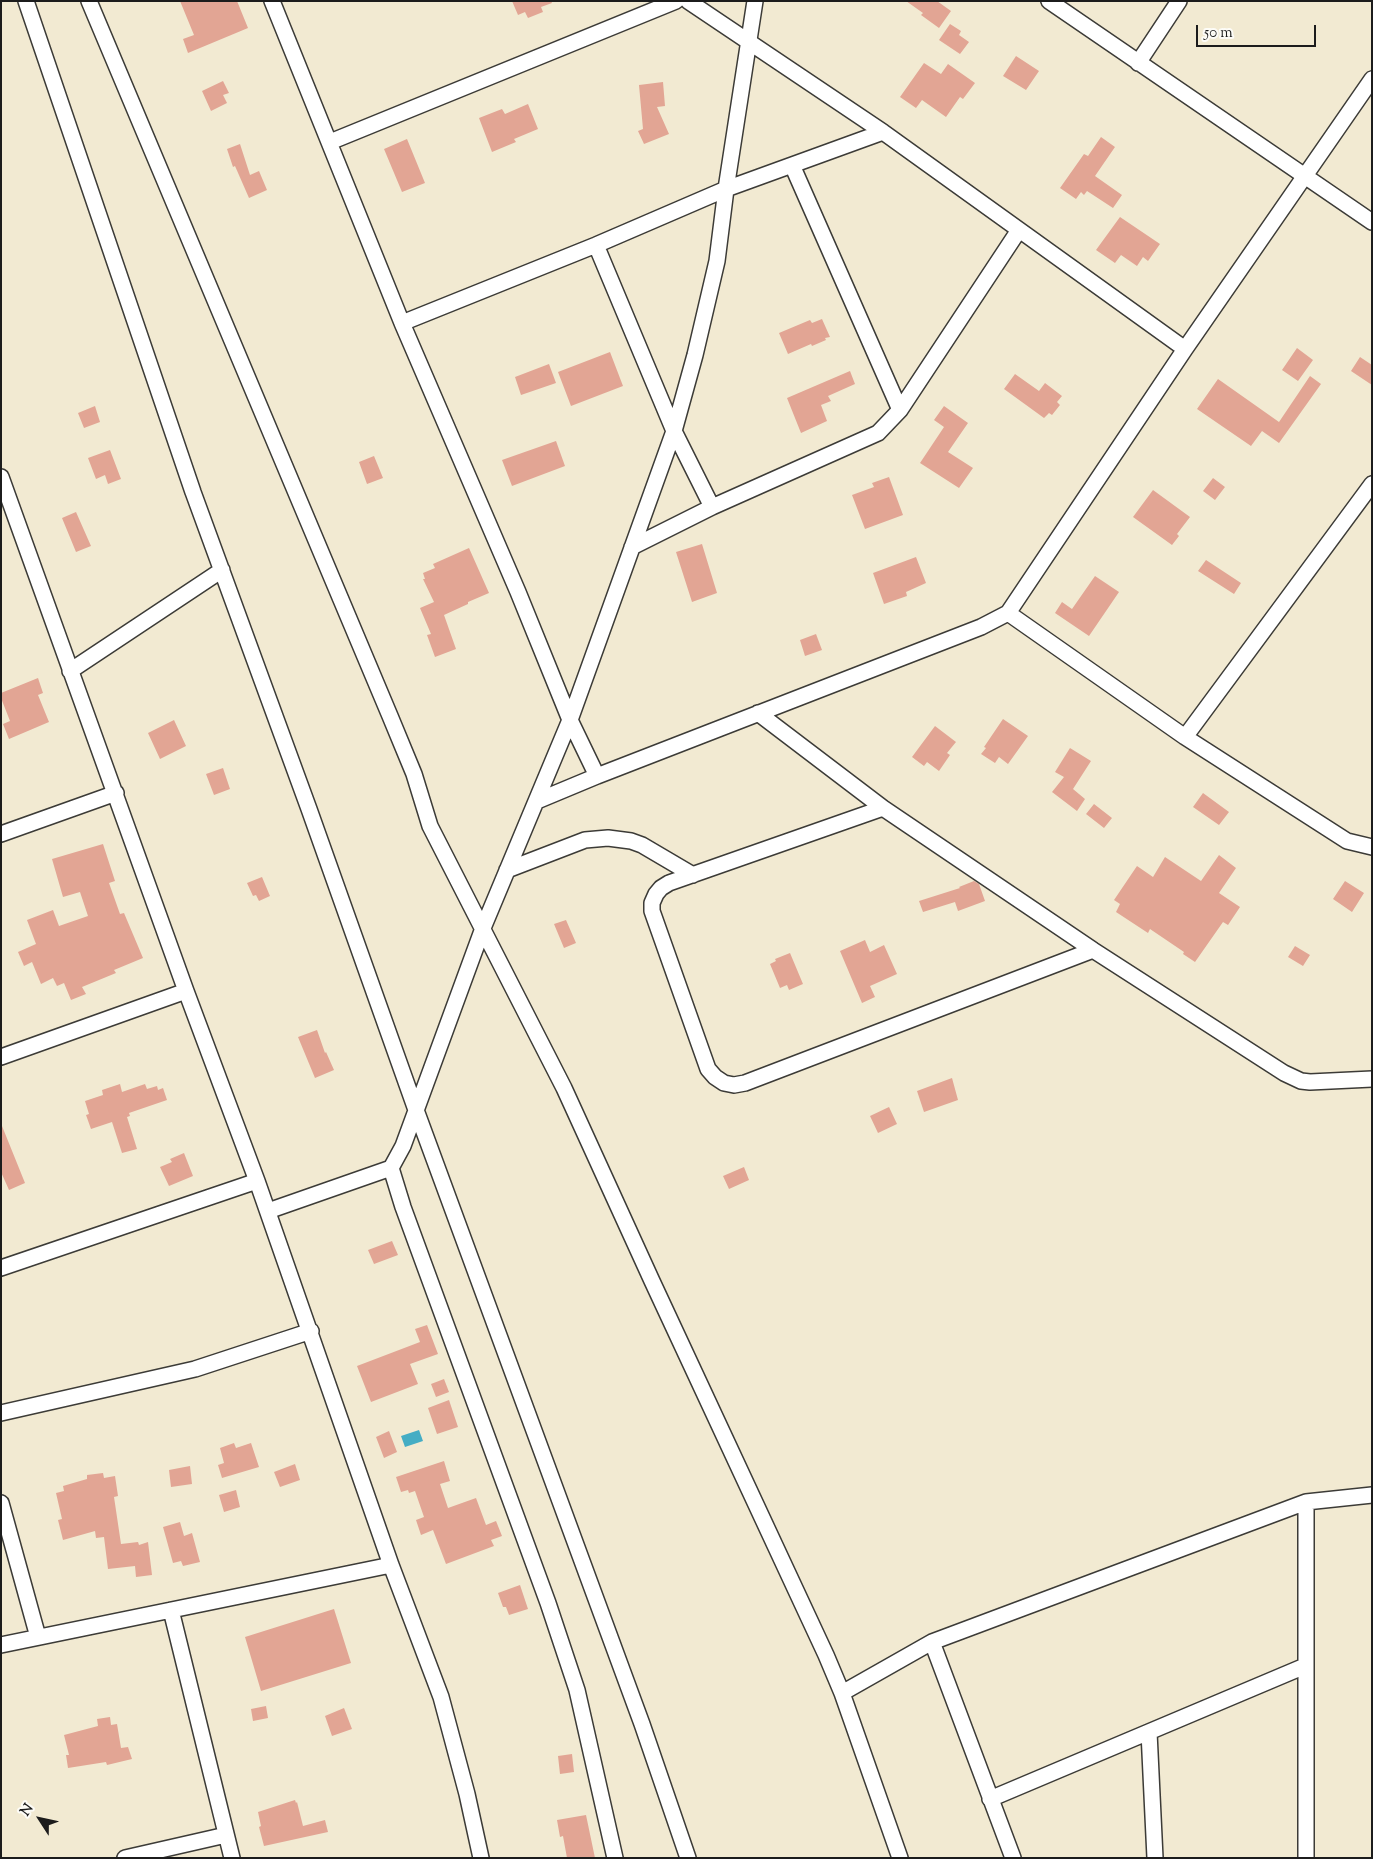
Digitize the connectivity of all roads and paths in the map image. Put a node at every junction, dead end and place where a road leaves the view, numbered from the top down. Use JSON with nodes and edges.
{"nodes":[{"id":1,"x":26,"y":1,"type":"edge"},
{"id":2,"x":89,"y":1,"type":"edge"},
{"id":3,"x":272,"y":1,"type":"edge"},
{"id":4,"x":676,"y":1,"type":"edge"},
{"id":5,"x":688,"y":1,"type":"edge"},
{"id":6,"x":755,"y":1,"type":"edge"},
{"id":7,"x":1049,"y":1,"type":"edge"},
{"id":8,"x":1179,"y":1,"type":"edge"},
{"id":9,"x":749,"y":41,"type":"junction"},
{"id":10,"x":1138,"y":63,"type":"junction"},
{"id":11,"x":1372,"y":80,"type":"edge"},
{"id":12,"x":882,"y":132,"type":"junction"},
{"id":13,"x":330,"y":142,"type":"junction"},
{"id":14,"x":792,"y":164,"type":"junction"},
{"id":15,"x":1305,"y":174,"type":"junction"},
{"id":16,"x":726,"y":189,"type":"junction"},
{"id":17,"x":1372,"y":222,"type":"edge"},
{"id":18,"x":1019,"y":230,"type":"junction"},
{"id":19,"x":596,"y":245,"type":"junction"},
{"id":20,"x":402,"y":322,"type":"junction"},
{"id":21,"x":1185,"y":349,"type":"junction"},
{"id":22,"x":900,"y":410,"type":"junction"},
{"id":23,"x":674,"y":431,"type":"junction"},
{"id":24,"x":1,"y":477,"type":"edge"},
{"id":25,"x":1372,"y":484,"type":"edge"},
{"id":26,"x":712,"y":507,"type":"junction"},
{"id":27,"x":632,"y":547,"type":"junction"},
{"id":28,"x":222,"y":570,"type":"junction"},
{"id":29,"x":1008,"y":613,"type":"junction"},
{"id":30,"x":70,"y":671,"type":"junction"},
{"id":31,"x":758,"y":713,"type":"junction"},
{"id":32,"x":570,"y":720,"type":"junction"},
{"id":33,"x":1184,"y":737,"type":"junction"},
{"id":34,"x":597,"y":776,"type":"junction"},
{"id":35,"x":116,"y":793,"type":"junction"},
{"id":36,"x":537,"y":801,"type":"junction"},
{"id":37,"x":883,"y":808,"type":"junction"},
{"id":38,"x":1,"y":834,"type":"edge"},
{"id":39,"x":1372,"y":847,"type":"edge"},
{"id":40,"x":508,"y":870,"type":"junction"},
{"id":41,"x":693,"y":875,"type":"junction"},
{"id":42,"x":483,"y":928,"type":"junction"},
{"id":43,"x":1093,"y":950,"type":"junction"},
{"id":44,"x":186,"y":990,"type":"junction"},
{"id":45,"x":1,"y":1057,"type":"edge"},
{"id":46,"x":1372,"y":1079,"type":"edge"},
{"id":47,"x":416,"y":1110,"type":"junction"},
{"id":48,"x":391,"y":1168,"type":"junction"},
{"id":49,"x":257,"y":1181,"type":"junction"},
{"id":50,"x":268,"y":1211,"type":"junction"},
{"id":51,"x":1,"y":1268,"type":"edge"},
{"id":52,"x":311,"y":1331,"type":"junction"},
{"id":53,"x":1,"y":1413,"type":"edge"},
{"id":54,"x":1372,"y":1495,"type":"edge"},
{"id":55,"x":1306,"y":1502,"type":"junction"},
{"id":56,"x":1,"y":1503,"type":"edge"},
{"id":57,"x":391,"y":1565,"type":"junction"},
{"id":58,"x":171,"y":1610,"type":"junction"},
{"id":59,"x":38,"y":1637,"type":"junction"},
{"id":60,"x":932,"y":1642,"type":"junction"},
{"id":61,"x":1,"y":1645,"type":"edge"},
{"id":62,"x":1306,"y":1666,"type":"junction"},
{"id":63,"x":842,"y":1693,"type":"junction"},
{"id":64,"x":1149,"y":1732,"type":"junction"},
{"id":65,"x":990,"y":1799,"type":"junction"},
{"id":66,"x":226,"y":1835,"type":"junction"},
{"id":67,"x":125,"y":1858,"type":"edge"},
{"id":68,"x":232,"y":1858,"type":"edge"},
{"id":69,"x":481,"y":1858,"type":"edge"},
{"id":70,"x":615,"y":1858,"type":"edge"},
{"id":71,"x":688,"y":1858,"type":"edge"},
{"id":72,"x":900,"y":1858,"type":"edge"},
{"id":73,"x":1013,"y":1858,"type":"edge"},
{"id":74,"x":1155,"y":1858,"type":"edge"},
{"id":75,"x":1306,"y":1858,"type":"edge"}],
"edges":[{"from":1,"to":28,"type":"street"},
{"from":2,"to":42,"type":"street"},
{"from":3,"to":13,"type":"street"},
{"from":4,"to":13,"type":"street"},
{"from":5,"to":9,"type":"street"},
{"from":6,"to":9,"type":"street"},
{"from":7,"to":10,"type":"street"},
{"from":8,"to":10,"type":"street"},
{"from":9,"to":12,"type":"street"},
{"from":9,"to":16,"type":"street"},
{"from":10,"to":15,"type":"street"},
{"from":11,"to":15,"type":"street"},
{"from":12,"to":14,"type":"street"},
{"from":12,"to":18,"type":"street"},
{"from":13,"to":20,"type":"street"},
{"from":14,"to":16,"type":"street"},
{"from":14,"to":22,"type":"street"},
{"from":15,"to":17,"type":"street"},
{"from":15,"to":21,"type":"street"},
{"from":16,"to":19,"type":"street"},
{"from":16,"to":23,"type":"street"},
{"from":18,"to":21,"type":"street"},
{"from":18,"to":22,"type":"street"},
{"from":19,"to":20,"type":"street"},
{"from":19,"to":23,"type":"street"},
{"from":20,"to":32,"type":"street"},
{"from":21,"to":29,"type":"street"},
{"from":22,"to":26,"type":"street"},
{"from":23,"to":26,"type":"street"},
{"from":23,"to":27,"type":"street"},
{"from":24,"to":30,"type":"street"},
{"from":25,"to":33,"type":"street"},
{"from":26,"to":27,"type":"street"},
{"from":27,"to":32,"type":"street"},
{"from":28,"to":30,"type":"street"},
{"from":28,"to":47,"type":"street"},
{"from":29,"to":31,"type":"street"},
{"from":29,"to":33,"type":"street"},
{"from":30,"to":35,"type":"street"},
{"from":31,"to":34,"type":"street"},
{"from":31,"to":37,"type":"street"},
{"from":32,"to":34,"type":"street"},
{"from":32,"to":36,"type":"street"},
{"from":33,"to":39,"type":"street"},
{"from":34,"to":36,"type":"street"},
{"from":35,"to":38,"type":"street"},
{"from":35,"to":44,"type":"street"},
{"from":36,"to":40,"type":"street"},
{"from":37,"to":41,"type":"street"},
{"from":37,"to":43,"type":"street"},
{"from":40,"to":41,"type":"street"},
{"from":40,"to":42,"type":"street"},
{"from":41,"to":43,"type":"street"},
{"from":42,"to":47,"type":"street"},
{"from":42,"to":63,"type":"street"},
{"from":43,"to":46,"type":"street"},
{"from":44,"to":45,"type":"street"},
{"from":44,"to":49,"type":"street"},
{"from":47,"to":48,"type":"street"},
{"from":47,"to":71,"type":"street"},
{"from":48,"to":50,"type":"street"},
{"from":48,"to":70,"type":"street"},
{"from":49,"to":50,"type":"street"},
{"from":49,"to":51,"type":"street"},
{"from":50,"to":52,"type":"street"},
{"from":52,"to":53,"type":"street"},
{"from":52,"to":57,"type":"street"},
{"from":54,"to":55,"type":"street"},
{"from":55,"to":60,"type":"street"},
{"from":55,"to":62,"type":"street"},
{"from":56,"to":59,"type":"street"},
{"from":57,"to":58,"type":"street"},
{"from":57,"to":69,"type":"street"},
{"from":58,"to":59,"type":"street"},
{"from":58,"to":66,"type":"street"},
{"from":59,"to":61,"type":"street"},
{"from":60,"to":63,"type":"street"},
{"from":60,"to":65,"type":"street"},
{"from":62,"to":64,"type":"street"},
{"from":62,"to":75,"type":"street"},
{"from":63,"to":72,"type":"street"},
{"from":64,"to":65,"type":"street"},
{"from":64,"to":74,"type":"street"},
{"from":65,"to":73,"type":"street"},
{"from":66,"to":67,"type":"street"},
{"from":66,"to":68,"type":"street"}]}
